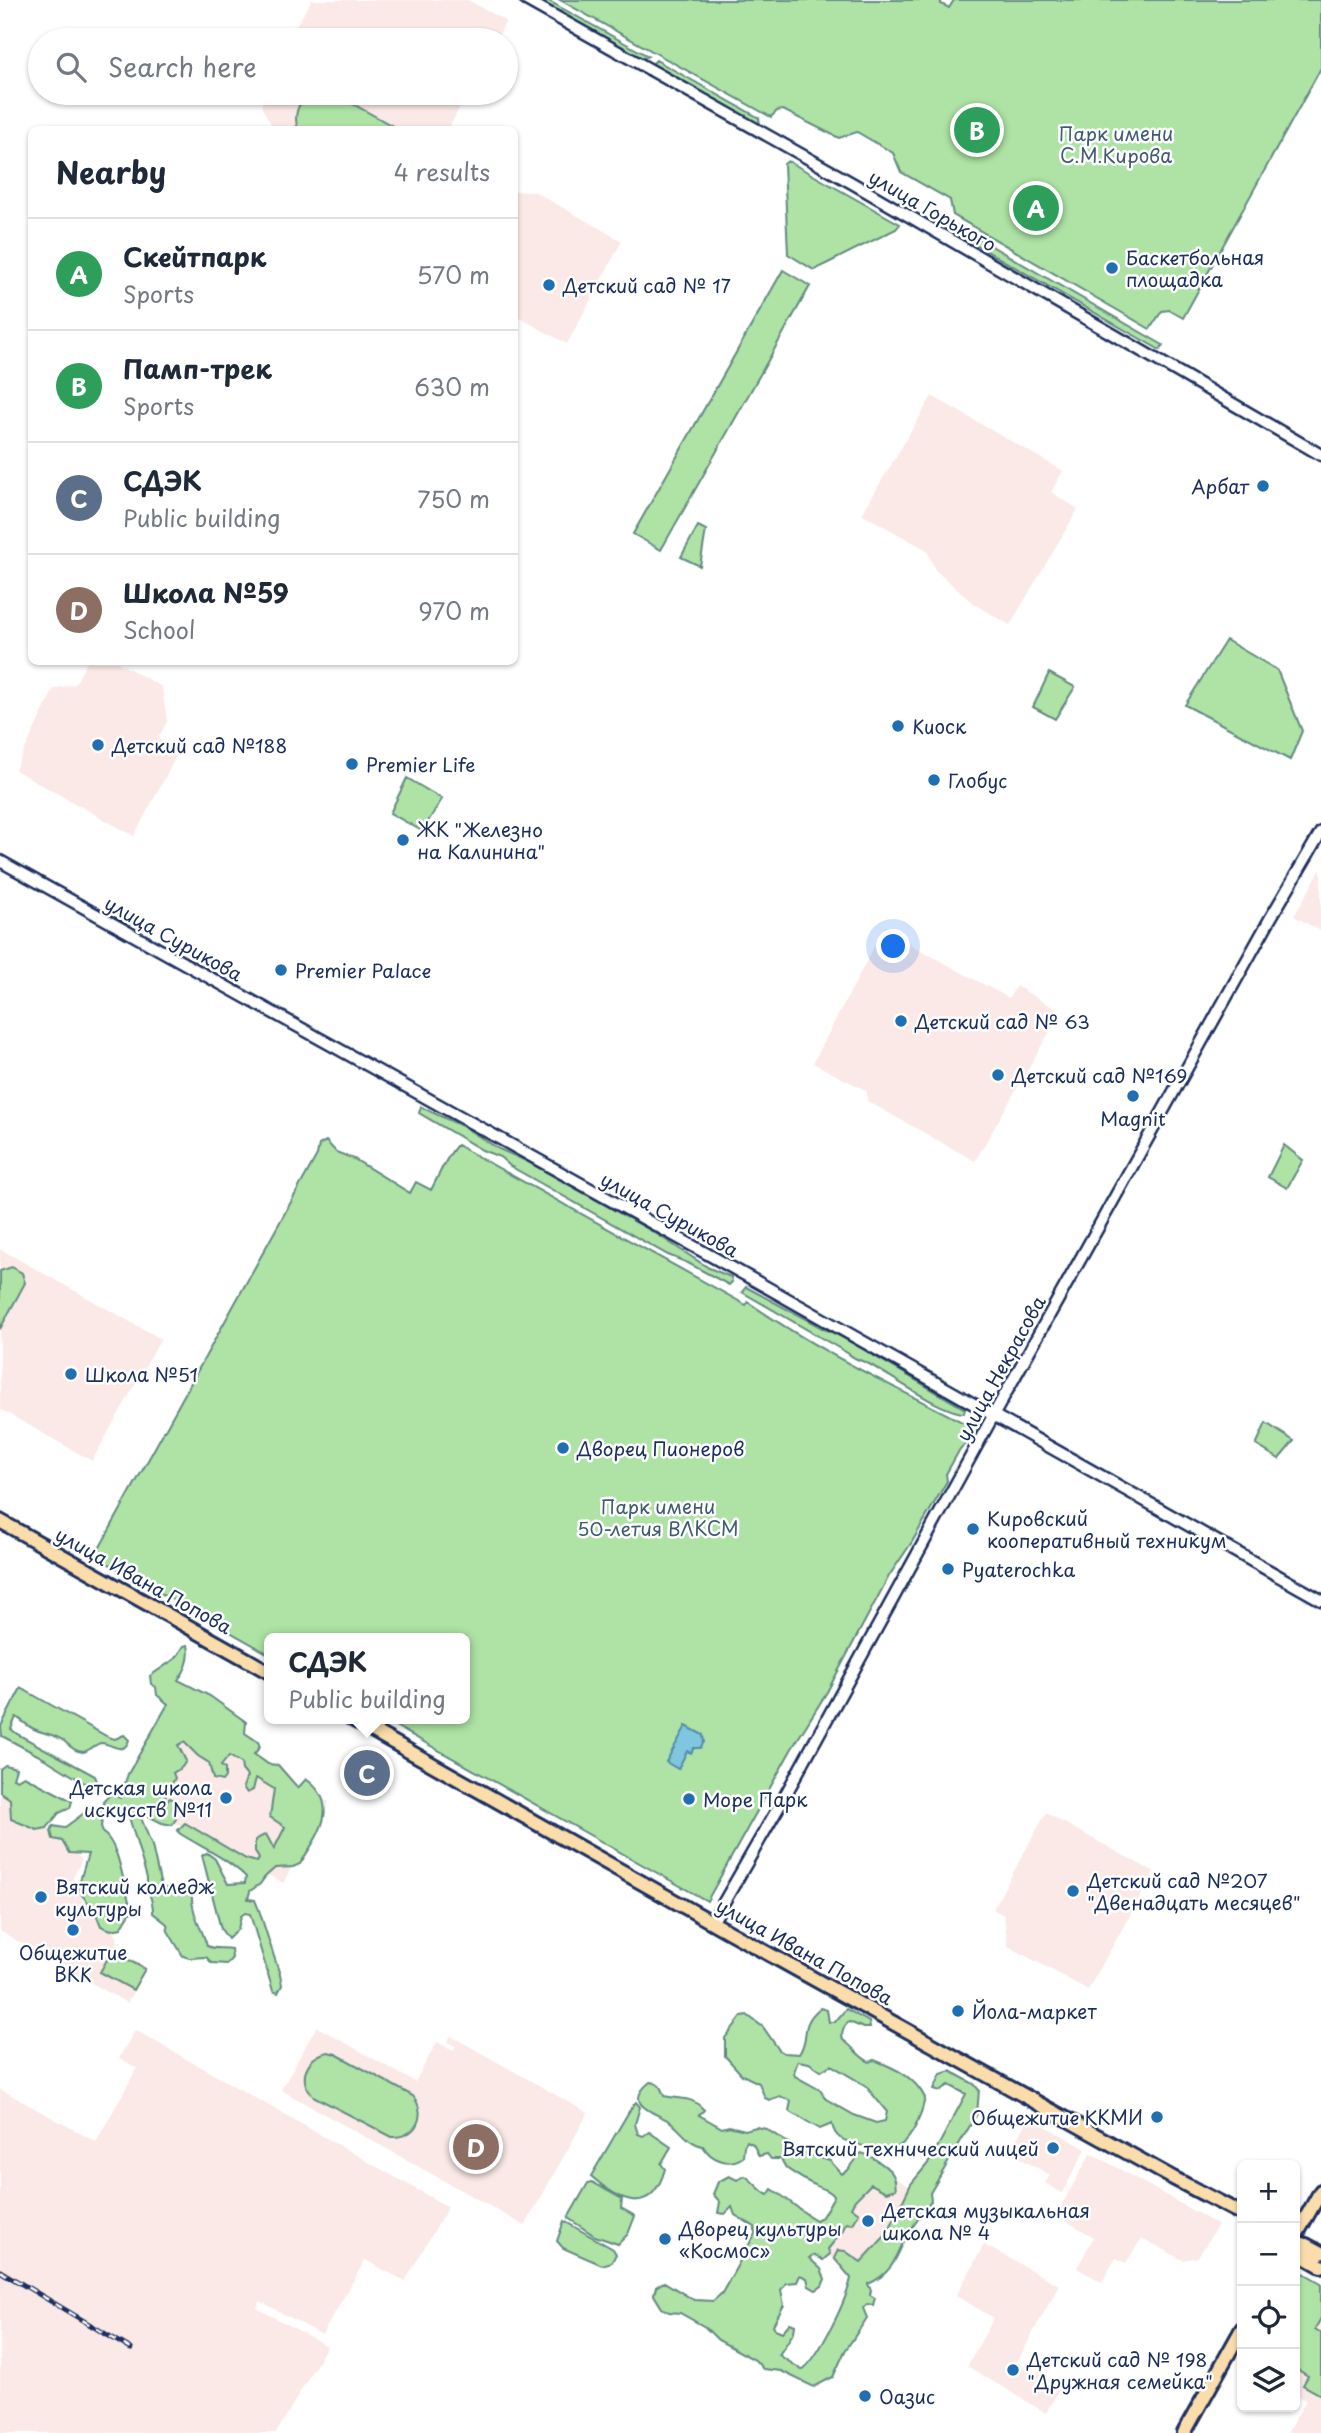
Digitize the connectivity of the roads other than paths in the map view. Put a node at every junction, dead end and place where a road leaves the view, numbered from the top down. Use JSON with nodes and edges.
{"nodes":[{"id":1,"x":526,"y":0,"type":"edge"},
{"id":2,"x":1321,"y":455,"type":"edge"},
{"id":3,"x":1321,"y":832,"type":"edge"},
{"id":4,"x":0,"y":861,"type":"edge"},
{"id":5,"x":993,"y":1416,"type":"junction"},
{"id":6,"x":0,"y":1521,"type":"edge"},
{"id":7,"x":1321,"y":1600,"type":"edge"},
{"id":8,"x":264,"y":1669,"type":"edge"},
{"id":9,"x":361,"y":1724,"type":"edge"},
{"id":10,"x":713,"y":1922,"type":"junction"},
{"id":11,"x":1321,"y":2192,"type":"edge"},
{"id":12,"x":1237,"y":2211,"type":"edge"},
{"id":13,"x":1300,"y":2232,"type":"edge"},
{"id":14,"x":1300,"y":2243,"type":"edge"},
{"id":15,"x":1321,"y":2253,"type":"edge"},
{"id":16,"x":1300,"y":2254,"type":"edge"},
{"id":17,"x":1321,"y":2266,"type":"edge"},
{"id":18,"x":1237,"y":2338,"type":"edge"},
{"id":19,"x":1184,"y":2433,"type":"edge"}],
"edges":[{"from":1,"to":2,"type":"street","name":"улица Горького"},
{"from":3,"to":5,"type":"street","name":"улица Некрасова"},
{"from":4,"to":5,"type":"street","name":"улица Сурикова"},
{"from":5,"to":7,"type":"street","name":"улица Сурикова"},
{"from":5,"to":10,"type":"street","name":"улица Некрасова"},
{"from":6,"to":8,"type":"main road","name":"улица Ивана Попова"},
{"from":9,"to":10,"type":"main road","name":"улица Ивана Попова"},
{"from":10,"to":12,"type":"main road","name":"улица Ивана Попова"},
{"from":11,"to":13,"type":"main road"},
{"from":14,"to":15,"type":"main road"},
{"from":16,"to":17,"type":"main road"},
{"from":18,"to":19,"type":"main road"}]}
